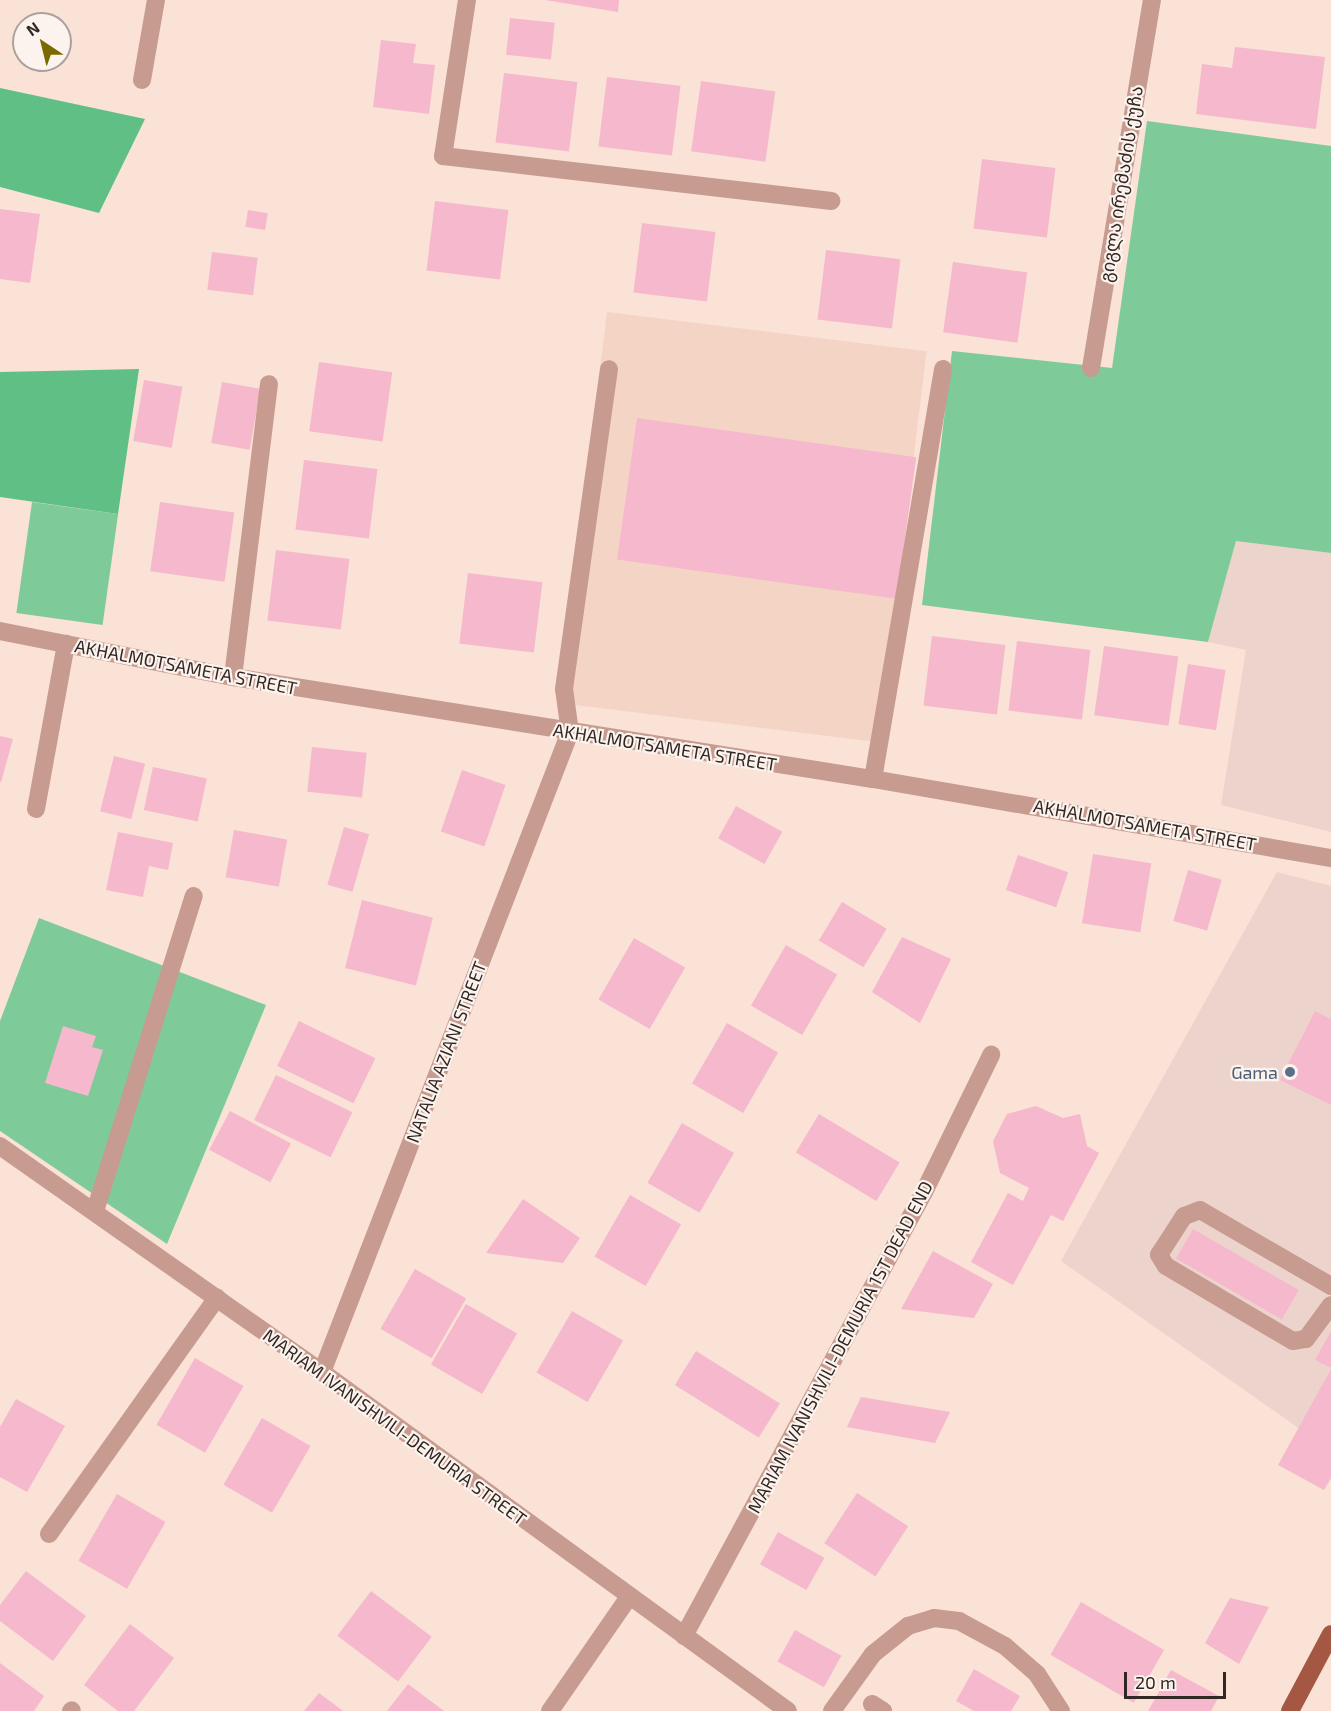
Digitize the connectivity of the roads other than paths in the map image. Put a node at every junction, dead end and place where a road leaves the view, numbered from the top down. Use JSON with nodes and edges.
{"nodes":[{"id":1,"x":156,"y":0,"type":"edge"},
{"id":2,"x":467,"y":0,"type":"edge"},
{"id":3,"x":1152,"y":0,"type":"edge"},
{"id":4,"x":142,"y":80,"type":"dead end"},
{"id":5,"x":831,"y":201,"type":"dead end"},
{"id":6,"x":1090,"y":368,"type":"dead end"},
{"id":7,"x":609,"y":369,"type":"dead end"},
{"id":8,"x":943,"y":369,"type":"dead end"},
{"id":9,"x":269,"y":384,"type":"dead end"},
{"id":10,"x":0,"y":631,"type":"edge"},
{"id":11,"x":66,"y":644,"type":"junction"},
{"id":12,"x":233,"y":677,"type":"junction"},
{"id":13,"x":570,"y":732,"type":"junction"},
{"id":14,"x":873,"y":779,"type":"junction"},
{"id":15,"x":36,"y":809,"type":"dead end"},
{"id":16,"x":1331,"y":858,"type":"edge"},
{"id":17,"x":194,"y":896,"type":"dead end"},
{"id":18,"x":991,"y":1054,"type":"dead end"},
{"id":19,"x":0,"y":1146,"type":"edge"},
{"id":20,"x":95,"y":1211,"type":"junction"},
{"id":21,"x":1331,"y":1286,"type":"edge"},
{"id":22,"x":217,"y":1298,"type":"junction"},
{"id":23,"x":1331,"y":1305,"type":"edge"},
{"id":24,"x":322,"y":1372,"type":"junction"},
{"id":25,"x":49,"y":1534,"type":"dead end"},
{"id":26,"x":629,"y":1597,"type":"junction"},
{"id":27,"x":684,"y":1636,"type":"junction"},
{"id":28,"x":1330,"y":1638,"type":"edge"},
{"id":29,"x":550,"y":1711,"type":"edge"},
{"id":30,"x":788,"y":1711,"type":"edge"},
{"id":31,"x":832,"y":1711,"type":"edge"},
{"id":32,"x":1061,"y":1711,"type":"edge"},
{"id":33,"x":1290,"y":1711,"type":"edge"}],
"edges":[{"from":1,"to":4,"type":"street"},
{"from":2,"to":5,"type":"street"},
{"from":3,"to":6,"type":"street","name":"გიგლა ირემაძის ქუჩა"},
{"from":7,"to":13,"type":"street"},
{"from":8,"to":14,"type":"street"},
{"from":9,"to":12,"type":"street"},
{"from":10,"to":11,"type":"street","name":"AKHALMOTSAMETA STREET"},
{"from":11,"to":12,"type":"street","name":"AKHALMOTSAMETA STREET"},
{"from":11,"to":15,"type":"street"},
{"from":12,"to":13,"type":"street","name":"AKHALMOTSAMETA STREET"},
{"from":13,"to":14,"type":"street","name":"AKHALMOTSAMETA STREET"},
{"from":13,"to":24,"type":"street","name":"NATALIA AZIANI STREET"},
{"from":14,"to":16,"type":"street","name":"AKHALMOTSAMETA STREET"},
{"from":17,"to":20,"type":"street"},
{"from":18,"to":27,"type":"street","name":"MARIAM IVANISHVILI-DEMURIA 1ST DEAD END"},
{"from":19,"to":20,"type":"street","name":"MARIAM IVANISHVILI-DEMURIA STREET"},
{"from":20,"to":22,"type":"street","name":"MARIAM IVANISHVILI-DEMURIA STREET"},
{"from":21,"to":23,"type":"street"},
{"from":22,"to":24,"type":"street","name":"MARIAM IVANISHVILI-DEMURIA STREET"},
{"from":22,"to":25,"type":"street"},
{"from":24,"to":26,"type":"street","name":"MARIAM IVANISHVILI-DEMURIA STREET"},
{"from":26,"to":27,"type":"street","name":"MARIAM IVANISHVILI-DEMURIA STREET"},
{"from":26,"to":29,"type":"street"},
{"from":27,"to":30,"type":"street","name":"MARIAM IVANISHVILI-DEMURIA STREET"},
{"from":28,"to":33,"type":"main road"},
{"from":31,"to":32,"type":"street"}]}
